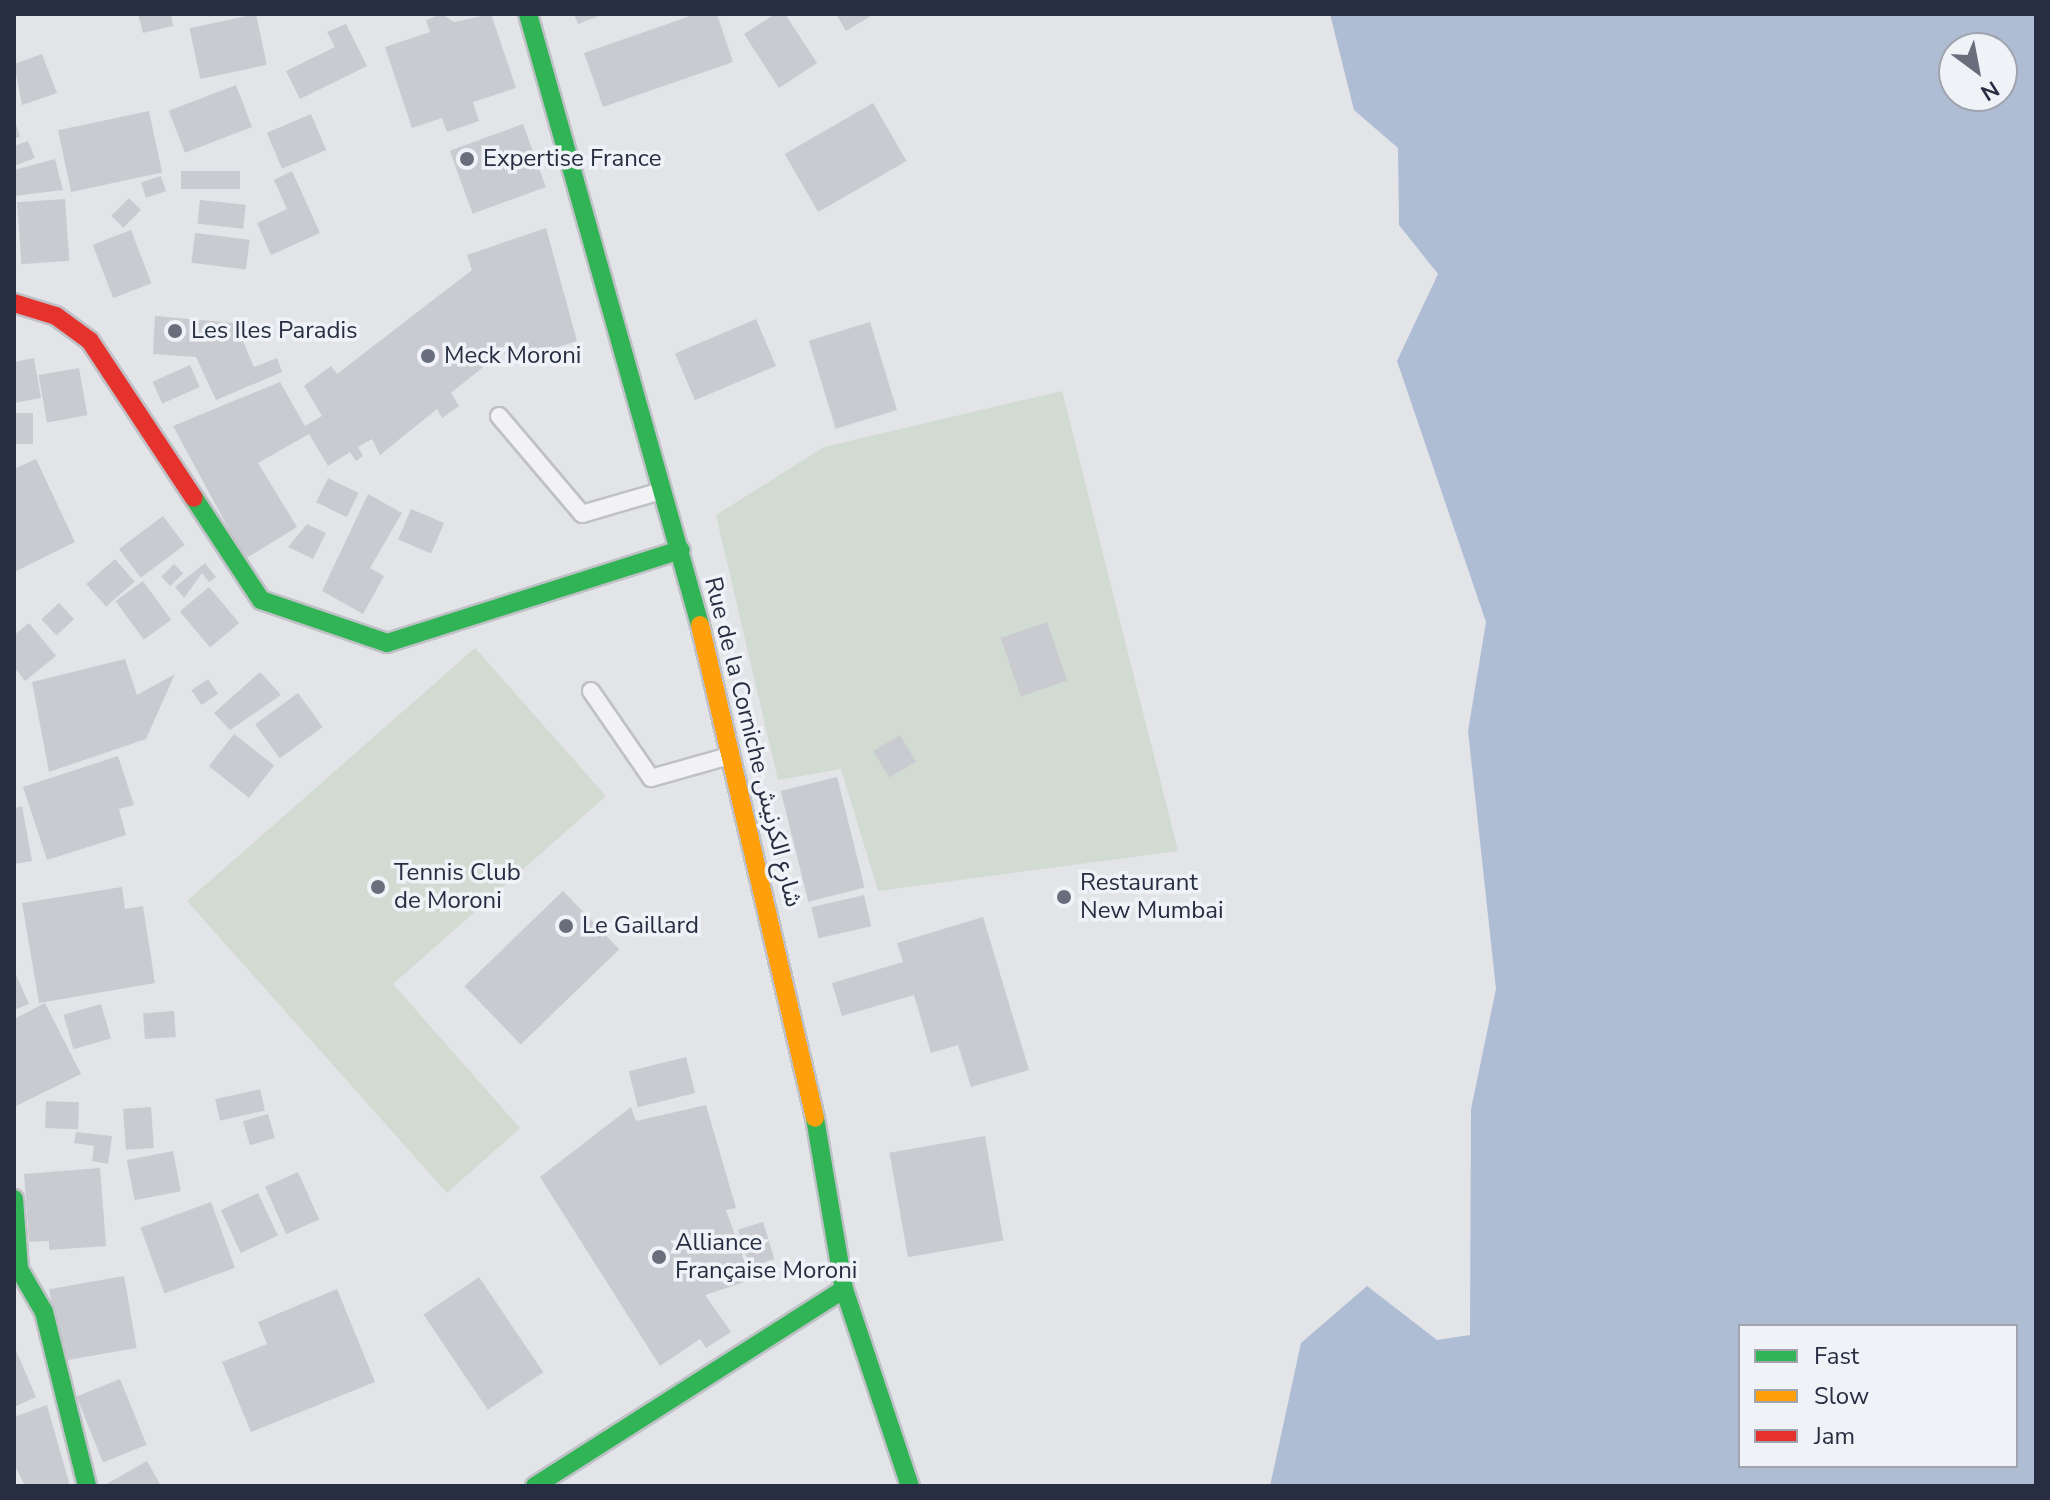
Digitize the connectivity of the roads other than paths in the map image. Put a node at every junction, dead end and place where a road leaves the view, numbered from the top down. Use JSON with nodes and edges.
{"nodes":[{"id":1,"x":528,"y":14,"type":"edge"},
{"id":2,"x":14,"y":303,"type":"edge"},
{"id":3,"x":499,"y":416,"type":"dead end"},
{"id":4,"x":661,"y":491,"type":"junction"},
{"id":5,"x":681,"y":550,"type":"junction"},
{"id":6,"x":591,"y":691,"type":"dead end"},
{"id":7,"x":730,"y":756,"type":"junction"},
{"id":8,"x":14,"y":1199,"type":"edge"},
{"id":9,"x":844,"y":1289,"type":"junction"},
{"id":10,"x":87,"y":1486,"type":"edge"},
{"id":11,"x":535,"y":1486,"type":"edge"},
{"id":12,"x":910,"y":1486,"type":"edge"}],
"edges":[{"from":1,"to":4,"type":"main road","name":"Rue de la Corniche شارع الكرنيش"},
{"from":2,"to":5,"type":"main road"},
{"from":3,"to":4,"type":"lane"},
{"from":4,"to":5,"type":"main road","name":"Rue de la Corniche شارع الكرنيش"},
{"from":5,"to":7,"type":"main road","name":"Rue de la Corniche شارع الكرنيش"},
{"from":6,"to":7,"type":"lane"},
{"from":7,"to":9,"type":"main road","name":"Rue de la Corniche شارع الكرنيش"},
{"from":8,"to":10,"type":"main road"},
{"from":9,"to":11,"type":"main road"},
{"from":9,"to":12,"type":"main road","name":"Rue de la Corniche شارع الكرنيش"}]}
